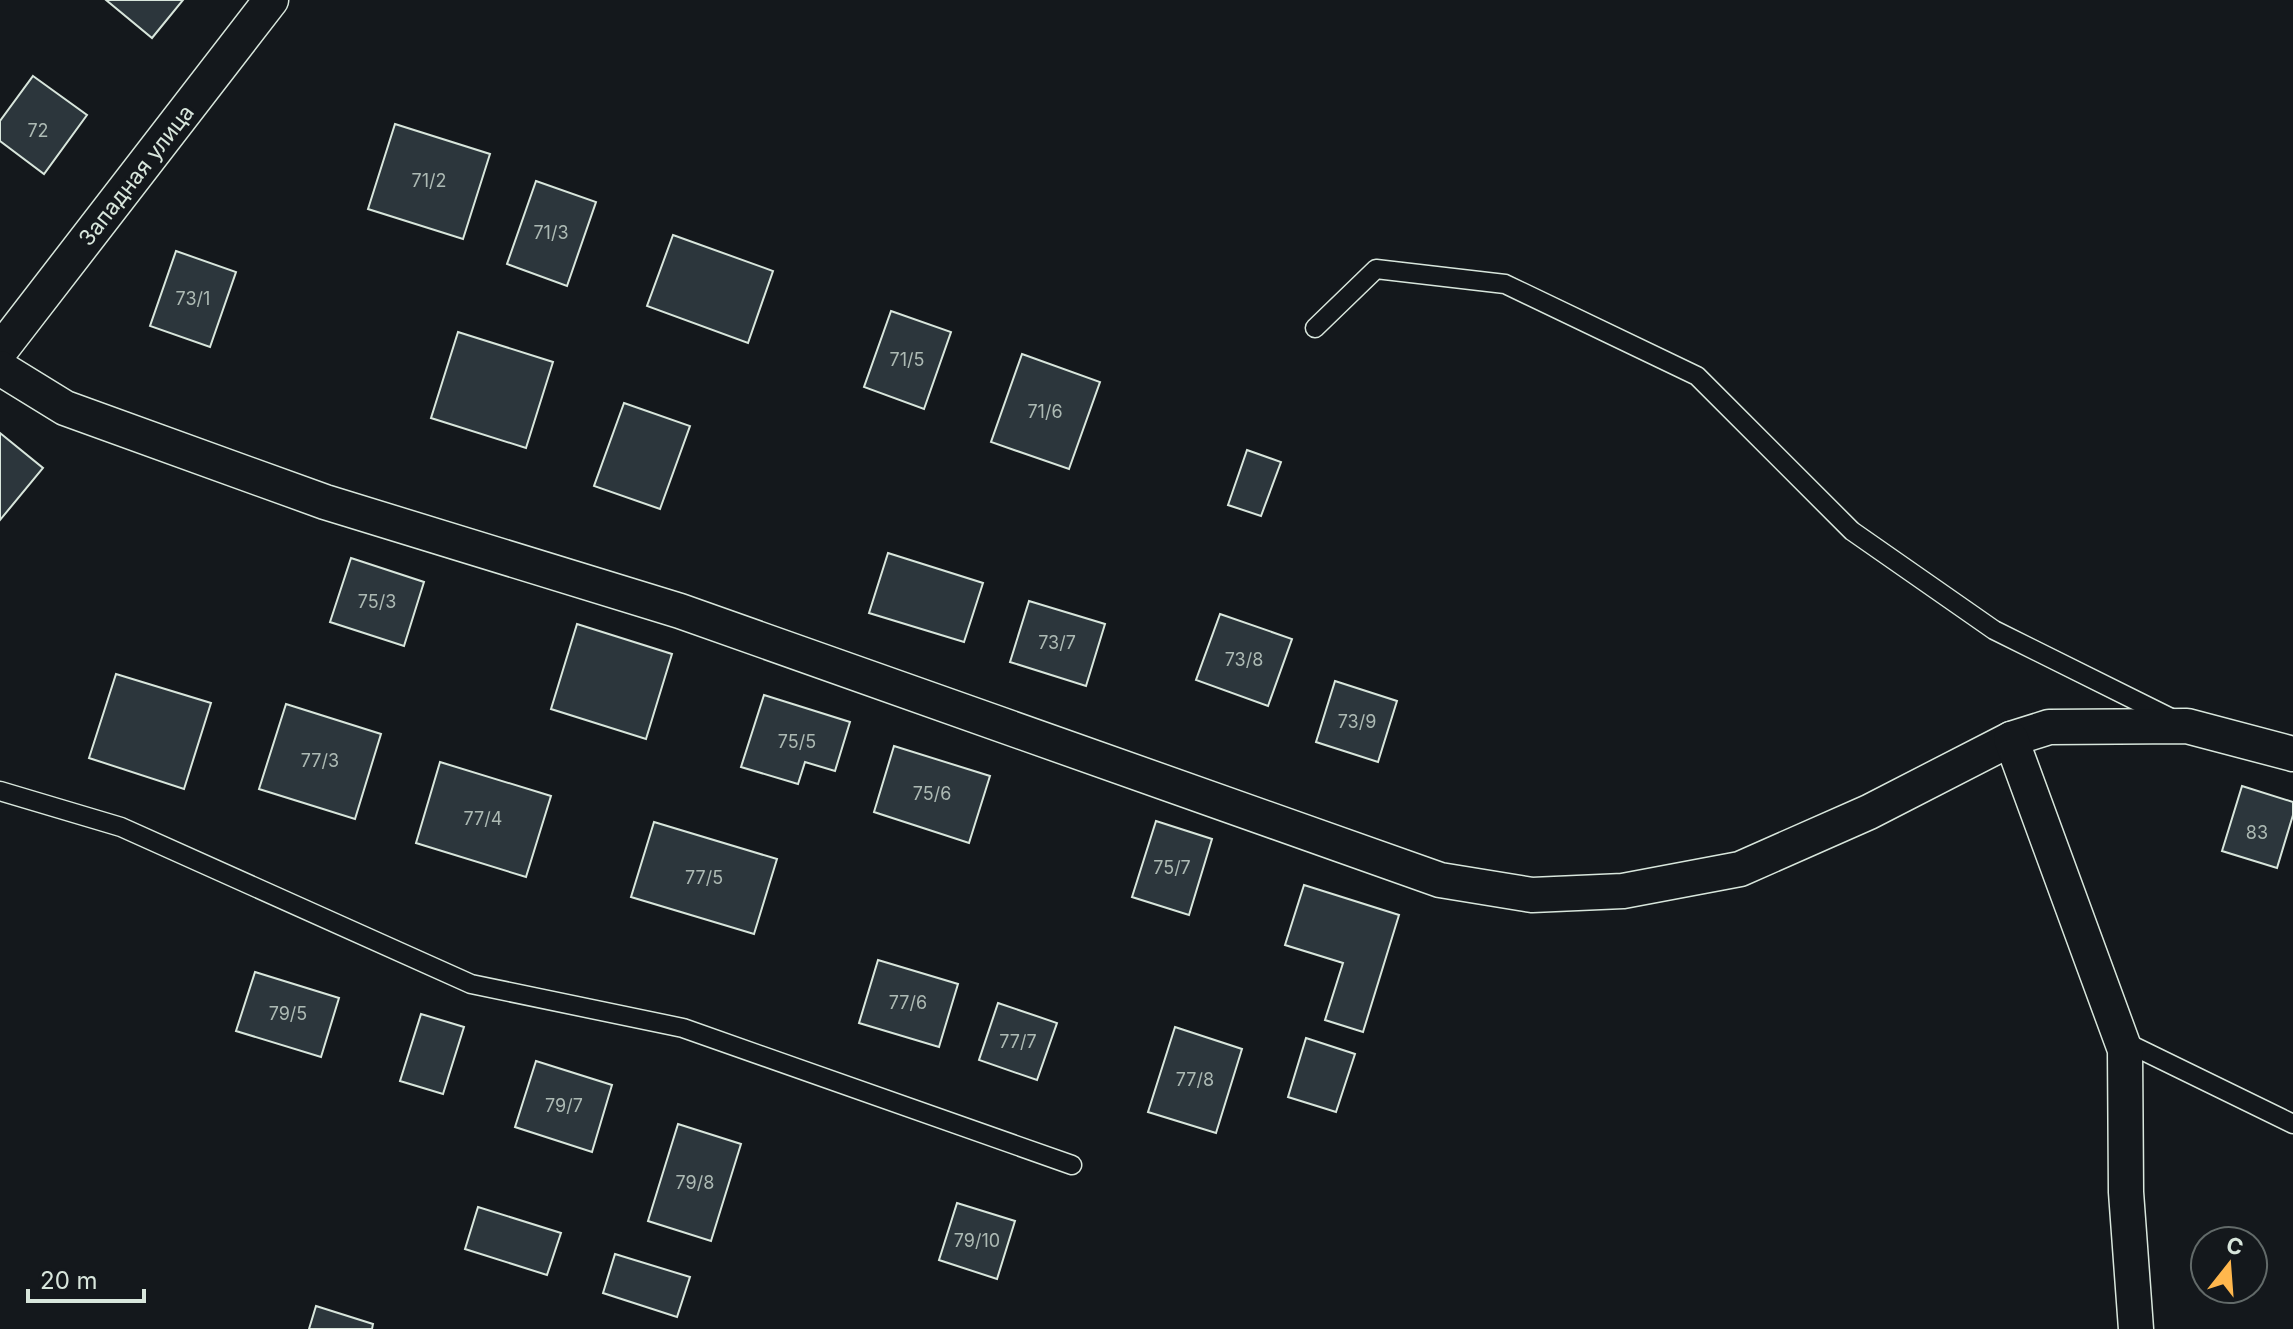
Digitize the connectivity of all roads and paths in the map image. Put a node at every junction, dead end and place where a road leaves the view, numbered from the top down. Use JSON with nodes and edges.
{"nodes":[{"id":1,"x":271,"y":0,"type":"edge"},
{"id":2,"x":1315,"y":328,"type":"dead end"},
{"id":3,"x":0,"y":351,"type":"edge"},
{"id":4,"x":0,"y":368,"type":"edge"},
{"id":5,"x":2187,"y":726,"type":"junction"},
{"id":6,"x":2011,"y":739,"type":"junction"},
{"id":7,"x":2293,"y":754,"type":"edge"},
{"id":8,"x":0,"y":791,"type":"edge"},
{"id":9,"x":2120,"y":1039,"type":"junction"},
{"id":10,"x":2293,"y":1124,"type":"edge"},
{"id":11,"x":1072,"y":1165,"type":"dead end"},
{"id":12,"x":2136,"y":1329,"type":"edge"}],
"edges":[{"from":1,"to":3,"type":"street","name":"Западная улица"},
{"from":2,"to":5,"type":"lane"},
{"from":4,"to":6,"type":"street"},
{"from":5,"to":6,"type":"street"},
{"from":5,"to":7,"type":"street"},
{"from":6,"to":9,"type":"street"},
{"from":8,"to":11,"type":"lane"},
{"from":9,"to":10,"type":"lane"},
{"from":9,"to":12,"type":"street"}]}
